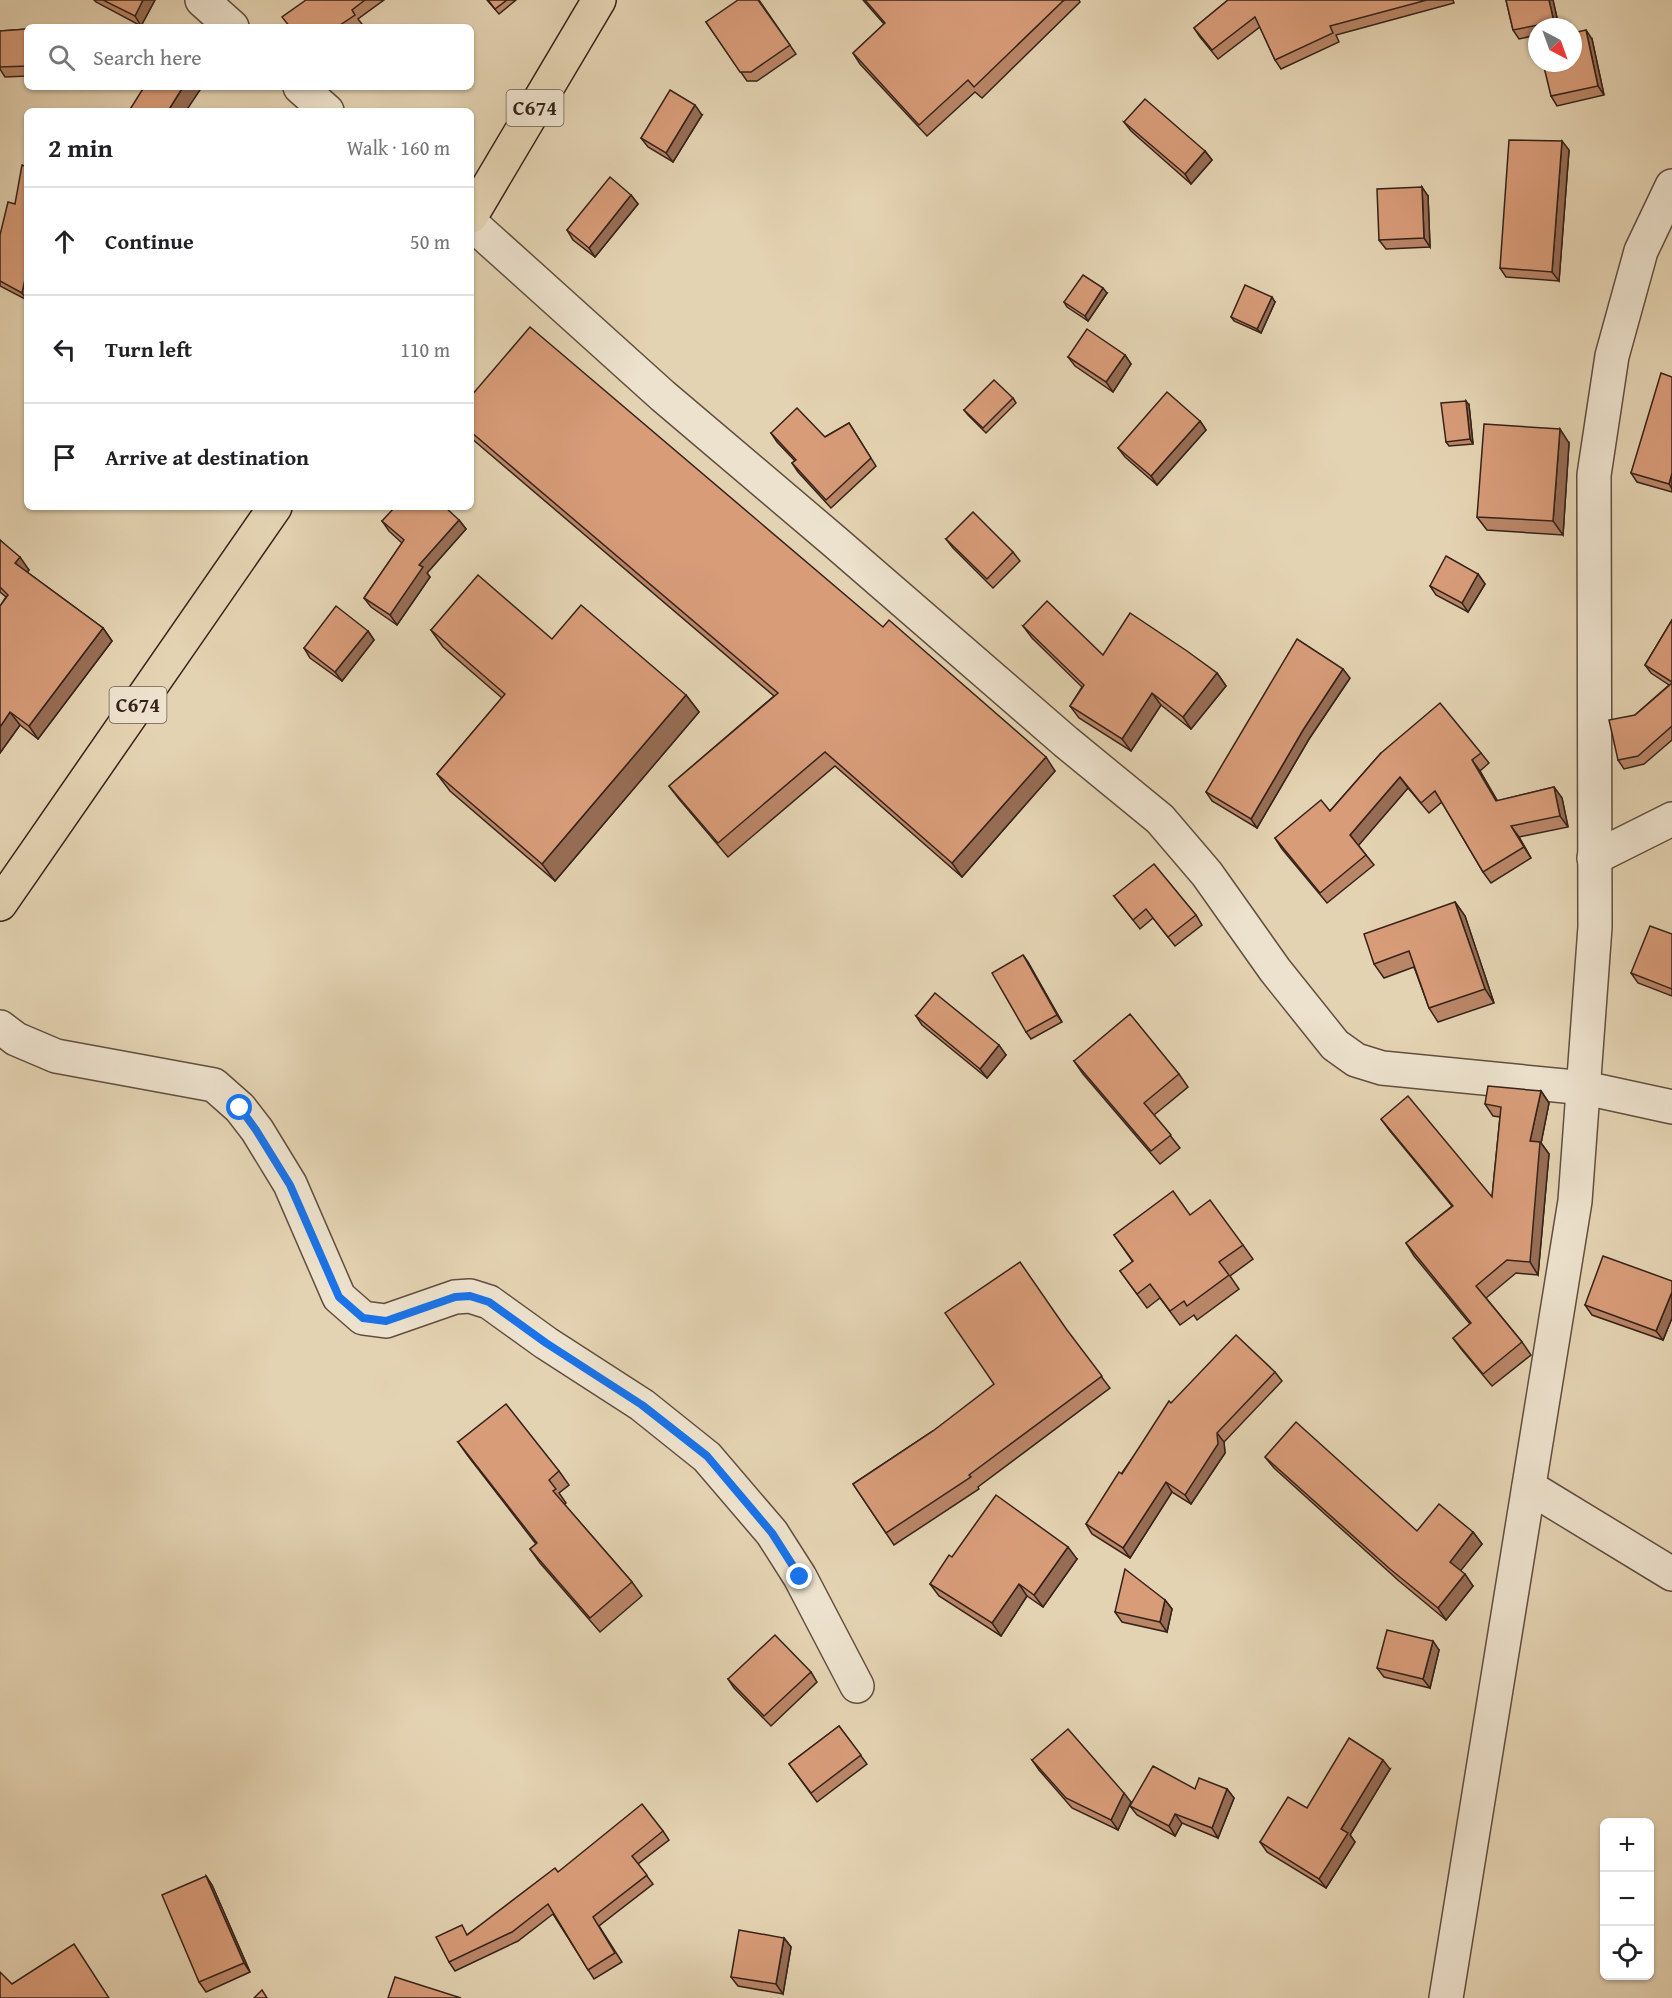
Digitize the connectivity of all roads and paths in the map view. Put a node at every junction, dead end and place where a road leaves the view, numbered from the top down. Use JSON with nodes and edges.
{"nodes":[{"id":1,"x":202,"y":0,"type":"edge"},
{"id":2,"x":599,"y":0,"type":"edge"},
{"id":3,"x":229,"y":24,"type":"edge"},
{"id":4,"x":303,"y":90,"type":"edge"},
{"id":5,"x":324,"y":108,"type":"edge"},
{"id":6,"x":1672,"y":186,"type":"edge"},
{"id":7,"x":474,"y":211,"type":"edge"},
{"id":8,"x":474,"y":226,"type":"edge"},
{"id":9,"x":273,"y":510,"type":"edge"},
{"id":10,"x":1672,"y":819,"type":"edge"},
{"id":11,"x":1594,"y":858,"type":"junction"},
{"id":12,"x":0,"y":904,"type":"edge"},
{"id":13,"x":0,"y":1027,"type":"edge"},
{"id":14,"x":1585,"y":1088,"type":"junction"},
{"id":15,"x":1672,"y":1107,"type":"edge"},
{"id":16,"x":1529,"y":1487,"type":"junction"},
{"id":17,"x":1672,"y":1574,"type":"edge"},
{"id":18,"x":857,"y":1686,"type":"dead end"},
{"id":19,"x":1446,"y":1998,"type":"edge"}],
"edges":[{"from":1,"to":3,"type":"street"},
{"from":2,"to":7,"type":"main road","number":"C674"},
{"from":4,"to":5,"type":"street"},
{"from":6,"to":11,"type":"street"},
{"from":8,"to":14,"type":"street"},
{"from":9,"to":12,"type":"main road","number":"C674"},
{"from":10,"to":11,"type":"street"},
{"from":11,"to":14,"type":"street"},
{"from":13,"to":18,"type":"street"},
{"from":14,"to":15,"type":"street"},
{"from":14,"to":16,"type":"street"},
{"from":16,"to":17,"type":"street"},
{"from":16,"to":19,"type":"street"}]}
